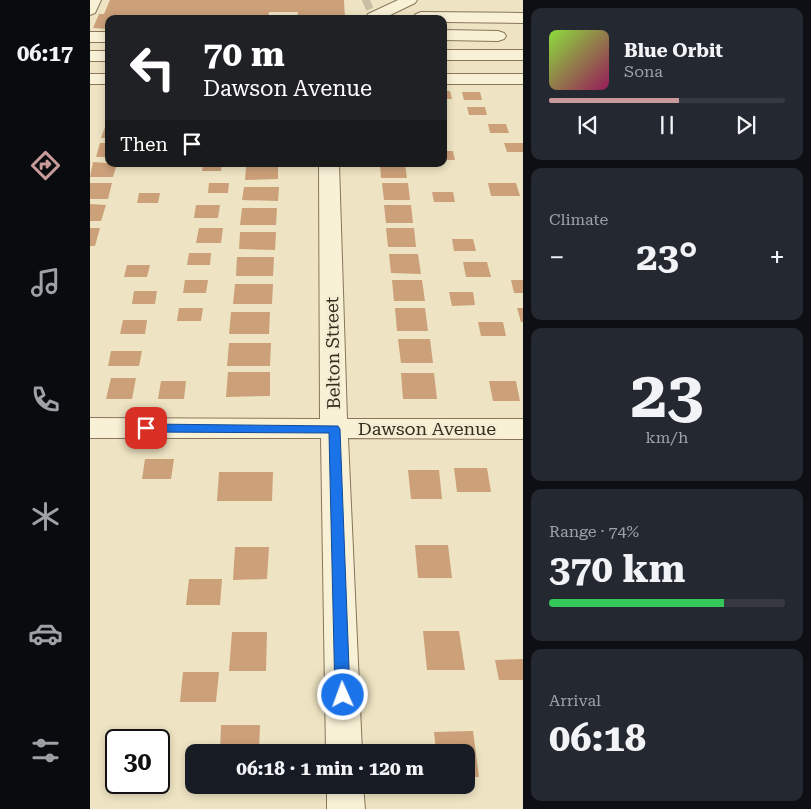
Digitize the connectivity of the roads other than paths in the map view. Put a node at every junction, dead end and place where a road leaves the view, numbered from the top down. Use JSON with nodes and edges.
{"nodes":[{"id":1,"x":94,"y":0,"type":"edge"},
{"id":2,"x":410,"y":0,"type":"edge"},
{"id":3,"x":363,"y":3,"type":"dead end"},
{"id":4,"x":501,"y":3,"type":"dead end"},
{"id":5,"x":90,"y":10,"type":"edge"},
{"id":6,"x":371,"y":15,"type":"edge"},
{"id":7,"x":379,"y":15,"type":"edge"},
{"id":8,"x":426,"y":15,"type":"edge"},
{"id":9,"x":447,"y":18,"type":"edge"},
{"id":10,"x":523,"y":18,"type":"edge"},
{"id":11,"x":447,"y":36,"type":"edge"},
{"id":12,"x":514,"y":36,"type":"dead end"},
{"id":13,"x":90,"y":37,"type":"edge"},
{"id":14,"x":105,"y":37,"type":"edge"},
{"id":15,"x":447,"y":55,"type":"edge"},
{"id":16,"x":523,"y":55,"type":"edge"},
{"id":17,"x":90,"y":56,"type":"edge"},
{"id":18,"x":105,"y":56,"type":"edge"},
{"id":19,"x":90,"y":78,"type":"edge"},
{"id":20,"x":105,"y":78,"type":"edge"},
{"id":21,"x":447,"y":79,"type":"edge"},
{"id":22,"x":523,"y":79,"type":"edge"},
{"id":23,"x":330,"y":167,"type":"edge"},
{"id":24,"x":90,"y":428,"type":"edge"},
{"id":25,"x":334,"y":429,"type":"junction"},
{"id":26,"x":523,"y":429,"type":"edge"},
{"id":27,"x":344,"y":744,"type":"edge"},
{"id":28,"x":345,"y":794,"type":"edge"},
{"id":29,"x":346,"y":809,"type":"edge"}],
"edges":[{"from":1,"to":5,"type":"street"},
{"from":2,"to":7,"type":"street"},
{"from":3,"to":6,"type":"street"},
{"from":4,"to":8,"type":"street"},
{"from":9,"to":10,"type":"street"},
{"from":11,"to":12,"type":"street"},
{"from":13,"to":14,"type":"street"},
{"from":15,"to":16,"type":"street"},
{"from":17,"to":18,"type":"street"},
{"from":19,"to":20,"type":"street"},
{"from":21,"to":22,"type":"street"},
{"from":23,"to":25,"type":"street","name":"Belton Street"},
{"from":24,"to":25,"type":"street","name":"Dawson Avenue"},
{"from":25,"to":26,"type":"street","name":"Dawson Avenue"},
{"from":25,"to":27,"type":"street","name":"Belton Street"},
{"from":28,"to":29,"type":"street"}]}
